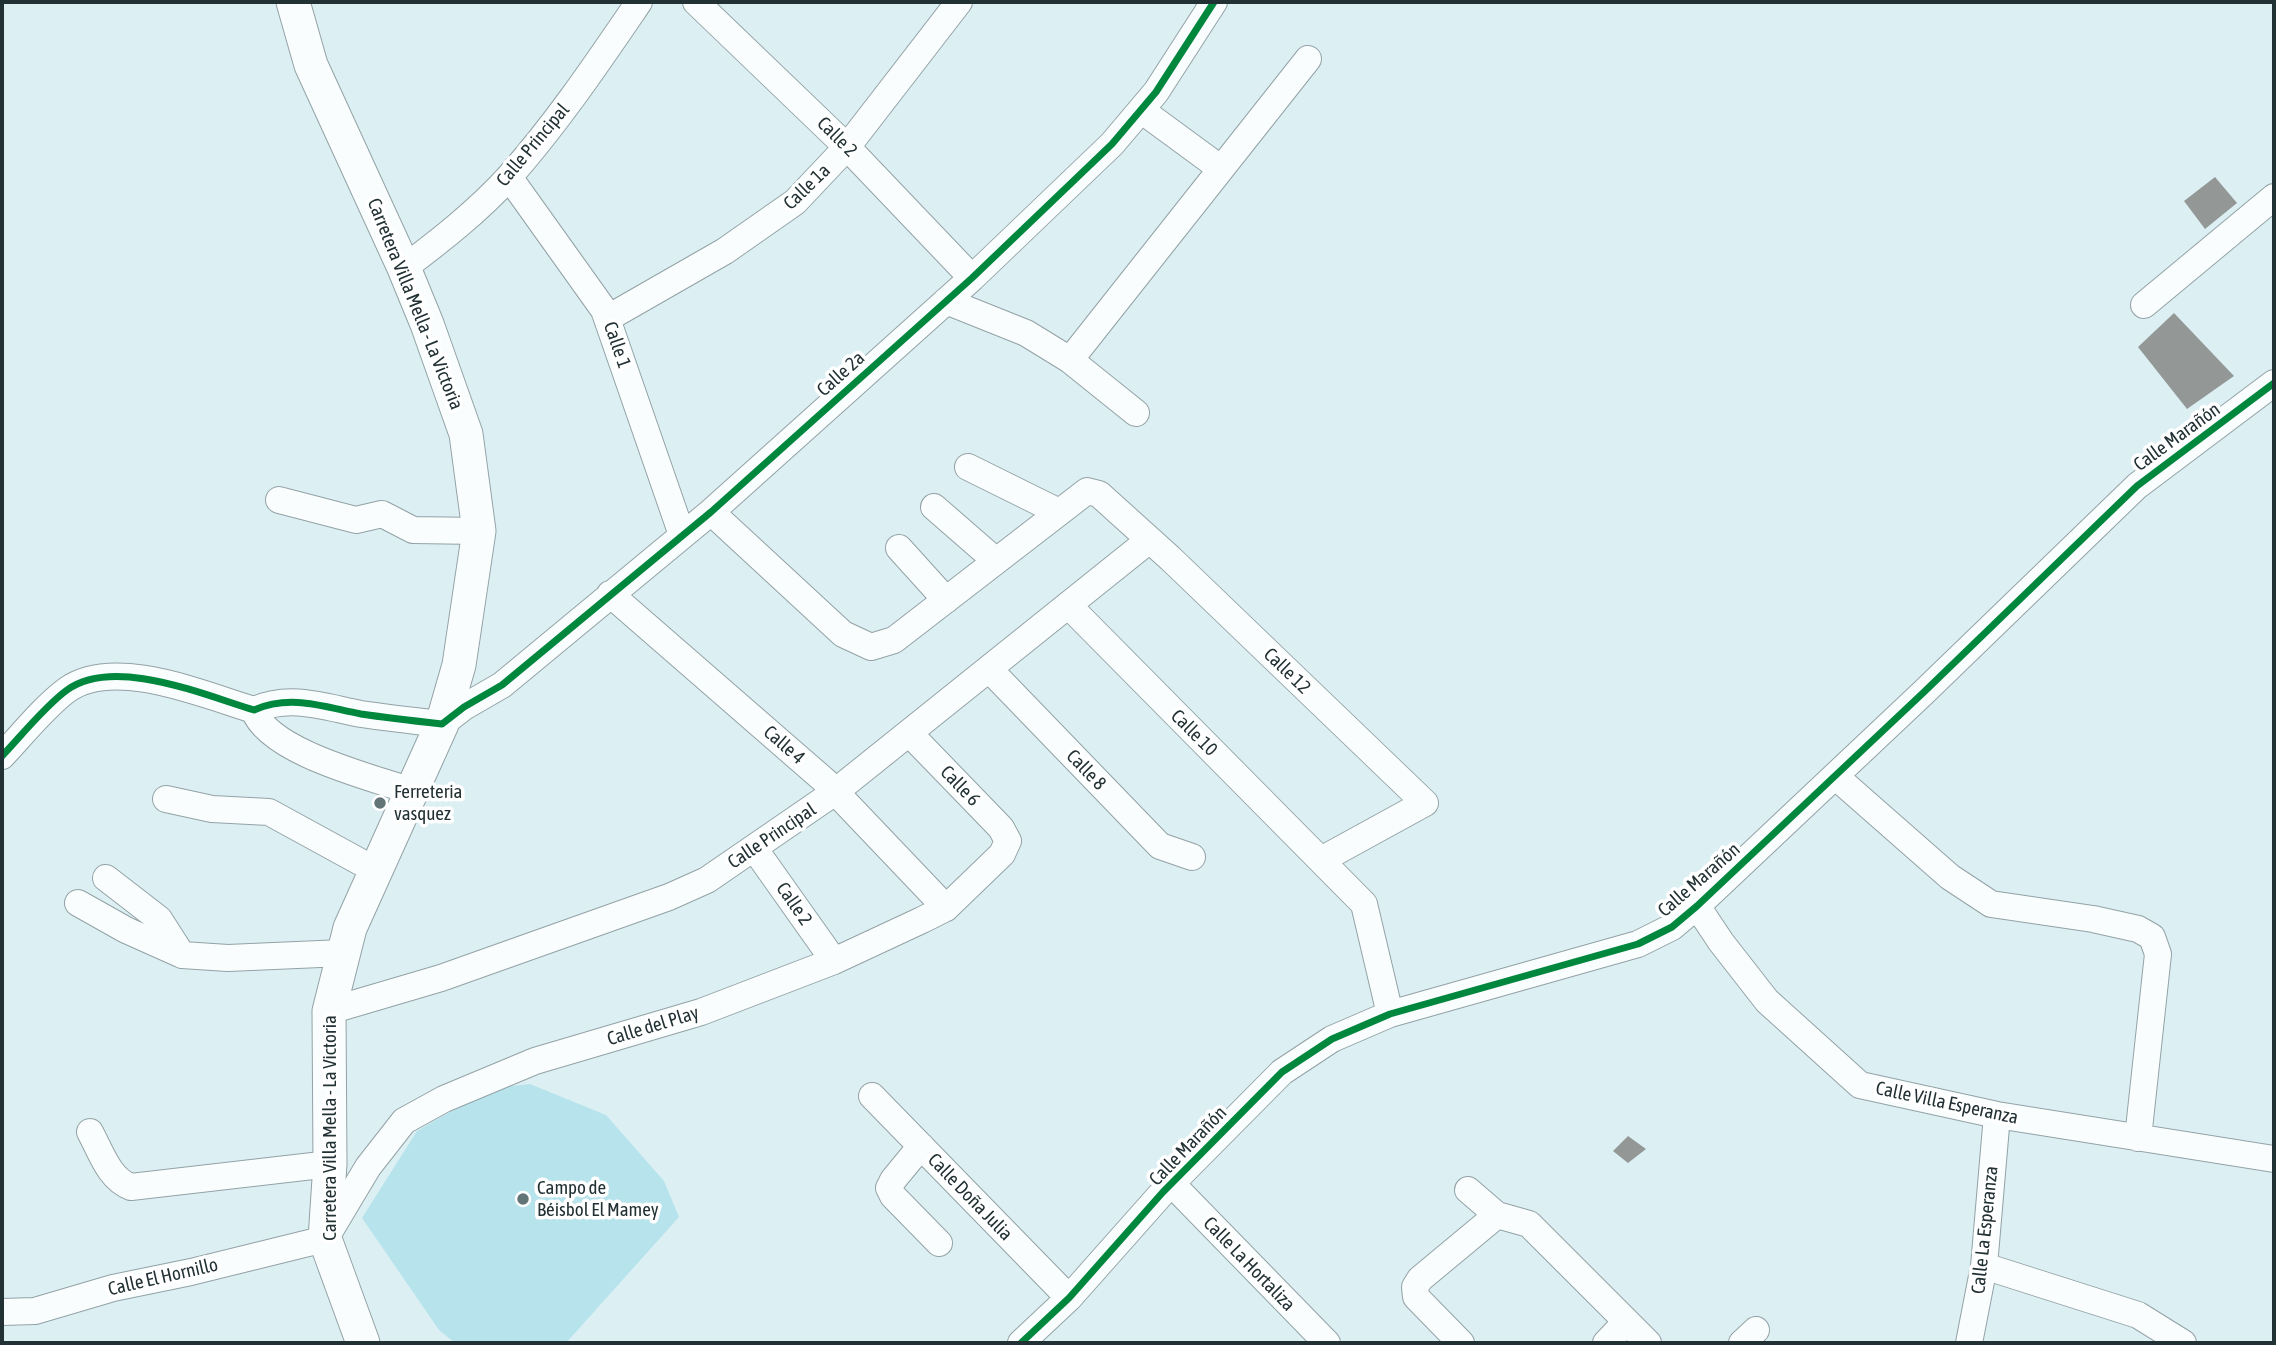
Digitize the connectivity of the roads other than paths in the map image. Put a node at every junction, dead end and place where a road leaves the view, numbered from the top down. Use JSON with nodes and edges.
{"nodes":[{"id":1,"x":293,"y":2,"type":"edge"},
{"id":2,"x":639,"y":2,"type":"edge"},
{"id":3,"x":696,"y":2,"type":"edge"},
{"id":4,"x":959,"y":2,"type":"edge"},
{"id":5,"x":1214,"y":2,"type":"edge"},
{"id":6,"x":1308,"y":59,"type":"dead end"},
{"id":7,"x":1141,"y":110,"type":"junction"},
{"id":8,"x":847,"y":147,"type":"junction"},
{"id":9,"x":1220,"y":168,"type":"junction"},
{"id":10,"x":509,"y":177,"type":"junction"},
{"id":11,"x":2274,"y":197,"type":"edge"},
{"id":12,"x":404,"y":268,"type":"junction"},
{"id":13,"x":972,"y":278,"type":"junction"},
{"id":14,"x":946,"y":301,"type":"junction"},
{"id":15,"x":2144,"y":305,"type":"dead end"},
{"id":16,"x":608,"y":318,"type":"junction"},
{"id":17,"x":1070,"y":360,"type":"junction"},
{"id":18,"x":2274,"y":383,"type":"edge"},
{"id":19,"x":1136,"y":414,"type":"dead end"},
{"id":20,"x":968,"y":467,"type":"dead end"},
{"id":21,"x":279,"y":500,"type":"dead end"},
{"id":22,"x":934,"y":507,"type":"dead end"},
{"id":23,"x":711,"y":512,"type":"junction"},
{"id":24,"x":1059,"y":512,"type":"junction"},
{"id":25,"x":479,"y":531,"type":"junction"},
{"id":26,"x":682,"y":535,"type":"junction"},
{"id":27,"x":1148,"y":541,"type":"junction"},
{"id":28,"x":899,"y":548,"type":"dead end"},
{"id":29,"x":996,"y":561,"type":"junction"},
{"id":30,"x":610,"y":594,"type":"junction"},
{"id":31,"x":946,"y":600,"type":"junction"},
{"id":32,"x":1068,"y":605,"type":"junction"},
{"id":33,"x":989,"y":669,"type":"junction"},
{"id":34,"x":254,"y":710,"type":"junction"},
{"id":35,"x":442,"y":724,"type":"junction"},
{"id":36,"x":909,"y":733,"type":"junction"},
{"id":37,"x":2,"y":755,"type":"edge"},
{"id":38,"x":1835,"y":776,"type":"junction"},
{"id":39,"x":411,"y":791,"type":"junction"},
{"id":40,"x":835,"y":792,"type":"junction"},
{"id":41,"x":166,"y":799,"type":"dead end"},
{"id":42,"x":1007,"y":841,"type":"joint"},
{"id":43,"x":754,"y":848,"type":"junction"},
{"id":44,"x":1192,"y":858,"type":"dead end"},
{"id":45,"x":1321,"y":860,"type":"junction"},
{"id":46,"x":375,"y":870,"type":"junction"},
{"id":47,"x":106,"y":878,"type":"dead end"},
{"id":48,"x":78,"y":903,"type":"dead end"},
{"id":49,"x":1697,"y":906,"type":"junction"},
{"id":50,"x":946,"y":908,"type":"junction"},
{"id":51,"x":343,"y":953,"type":"junction"},
{"id":52,"x":182,"y":955,"type":"junction"},
{"id":53,"x":834,"y":961,"type":"junction"},
{"id":54,"x":329,"y":1011,"type":"junction"},
{"id":55,"x":1390,"y":1014,"type":"junction"},
{"id":56,"x":872,"y":1096,"type":"dead end"},
{"id":57,"x":1997,"y":1115,"type":"junction"},
{"id":58,"x":90,"y":1132,"type":"dead end"},
{"id":59,"x":2138,"y":1138,"type":"junction"},
{"id":60,"x":921,"y":1146,"type":"junction"},
{"id":61,"x":2274,"y":1159,"type":"edge"},
{"id":62,"x":330,"y":1164,"type":"junction"},
{"id":63,"x":1172,"y":1184,"type":"junction"},
{"id":64,"x":1468,"y":1190,"type":"dead end"},
{"id":65,"x":1497,"y":1214,"type":"junction"},
{"id":66,"x":325,"y":1239,"type":"junction"},
{"id":67,"x":939,"y":1243,"type":"dead end"},
{"id":68,"x":1984,"y":1266,"type":"junction"},
{"id":69,"x":1069,"y":1298,"type":"junction"},
{"id":70,"x":2,"y":1312,"type":"edge"},
{"id":71,"x":1626,"y":1322,"type":"junction"},
{"id":72,"x":363,"y":1343,"type":"edge"},
{"id":73,"x":1021,"y":1343,"type":"edge"},
{"id":74,"x":1326,"y":1343,"type":"edge"},
{"id":75,"x":1461,"y":1343,"type":"edge"},
{"id":76,"x":1606,"y":1343,"type":"edge"},
{"id":77,"x":1648,"y":1343,"type":"edge"},
{"id":78,"x":1969,"y":1343,"type":"edge"},
{"id":79,"x":2183,"y":1343,"type":"edge"}],
"edges":[{"from":1,"to":12,"type":"main road","name":"Carretera Villa Mella - La Victoria"},
{"from":2,"to":10,"type":"street","name":"Calle Principal"},
{"from":3,"to":8,"type":"street","name":"Calle 2"},
{"from":4,"to":8,"type":"street","name":"Calle 1a"},
{"from":5,"to":7,"type":"street","name":"Calle 2a"},
{"from":6,"to":9,"type":"street"},
{"from":7,"to":9,"type":"street"},
{"from":7,"to":13,"type":"street","name":"Calle 2a"},
{"from":8,"to":13,"type":"street","name":"Calle 2"},
{"from":8,"to":16,"type":"street","name":"Calle 1a"},
{"from":9,"to":17,"type":"street"},
{"from":10,"to":12,"type":"street","name":"Calle Principal"},
{"from":10,"to":16,"type":"street","name":"Calle 1"},
{"from":11,"to":15,"type":"street"},
{"from":12,"to":25,"type":"main road","name":"Carretera Villa Mella - La Victoria"},
{"from":13,"to":14,"type":"street","name":"Calle 2a"},
{"from":14,"to":17,"type":"street"},
{"from":14,"to":23,"type":"street","name":"Calle 2a"},
{"from":16,"to":26,"type":"street","name":"Calle 1"},
{"from":17,"to":19,"type":"street"},
{"from":18,"to":38,"type":"street","name":"Calle Marañón"},
{"from":20,"to":24,"type":"street"},
{"from":21,"to":25,"type":"street"},
{"from":22,"to":29,"type":"street"},
{"from":23,"to":26,"type":"street","name":"Calle 2a"},
{"from":23,"to":31,"type":"street"},
{"from":24,"to":27,"type":"street","name":"Calle 12"},
{"from":24,"to":29,"type":"street"},
{"from":25,"to":35,"type":"main road","name":"Carretera Villa Mella - La Victoria"},
{"from":26,"to":30,"type":"street","name":"Calle 2a"},
{"from":27,"to":32,"type":"street","name":"Calle Principal"},
{"from":27,"to":45,"type":"street","name":"Calle 12"},
{"from":28,"to":31,"type":"street"},
{"from":29,"to":31,"type":"street"},
{"from":30,"to":35,"type":"street","name":"Calle 2a"},
{"from":30,"to":40,"type":"street","name":"Calle 4"},
{"from":32,"to":33,"type":"street","name":"Calle Principal"},
{"from":32,"to":45,"type":"street","name":"Calle 10"},
{"from":33,"to":36,"type":"street","name":"Calle Principal"},
{"from":33,"to":44,"type":"street","name":"Calle 8"},
{"from":34,"to":35,"type":"street"},
{"from":34,"to":37,"type":"street"},
{"from":34,"to":39,"type":"street"},
{"from":35,"to":39,"type":"main road","name":"Carretera Villa Mella - La Victoria"},
{"from":36,"to":40,"type":"street","name":"Calle Principal"},
{"from":36,"to":42,"type":"street","name":"Calle 6"},
{"from":38,"to":49,"type":"street","name":"Calle Marañón"},
{"from":38,"to":59,"type":"street"},
{"from":39,"to":46,"type":"main road","name":"Carretera Villa Mella - La Victoria"},
{"from":40,"to":43,"type":"street","name":"Calle Principal"},
{"from":40,"to":50,"type":"street","name":"Calle 4"},
{"from":41,"to":46,"type":"street"},
{"from":42,"to":50,"type":"street","name":"Calle del Play"},
{"from":43,"to":53,"type":"street","name":"Calle 2"},
{"from":43,"to":54,"type":"street","name":"Calle Principal"},
{"from":45,"to":55,"type":"street","name":"Calle 10"},
{"from":46,"to":51,"type":"main road","name":"Carretera Villa Mella - La Victoria"},
{"from":47,"to":52,"type":"street"},
{"from":48,"to":52,"type":"street"},
{"from":49,"to":55,"type":"street","name":"Calle Marañón"},
{"from":49,"to":57,"type":"street","name":"Calle Villa Esperanza"},
{"from":50,"to":53,"type":"street","name":"Calle del Play"},
{"from":51,"to":52,"type":"street"},
{"from":51,"to":54,"type":"main road","name":"Carretera Villa Mella - La Victoria"},
{"from":53,"to":66,"type":"street","name":"Calle del Play"},
{"from":54,"to":62,"type":"main road","name":"Carretera Villa Mella - La Victoria"},
{"from":55,"to":63,"type":"street","name":"Calle Marañón"},
{"from":56,"to":60,"type":"street","name":"Calle Doña Julia"},
{"from":57,"to":59,"type":"street","name":"Calle Villa Esperanza"},
{"from":57,"to":68,"type":"street","name":"Calle La Esperanza"},
{"from":58,"to":62,"type":"street"},
{"from":59,"to":61,"type":"street","name":"Calle Villa Esperanza"},
{"from":60,"to":67,"type":"street"},
{"from":60,"to":69,"type":"street","name":"Calle Doña Julia"},
{"from":62,"to":66,"type":"main road","name":"Carretera Villa Mella - La Victoria"},
{"from":63,"to":69,"type":"street","name":"Calle Marañón"},
{"from":63,"to":74,"type":"street","name":"Calle La Hortaliza"},
{"from":64,"to":65,"type":"street"},
{"from":65,"to":71,"type":"street"},
{"from":65,"to":75,"type":"street"},
{"from":66,"to":70,"type":"street","name":"Calle El Hornillo"},
{"from":66,"to":72,"type":"main road","name":"Carretera Villa Mella - La Victoria"},
{"from":68,"to":78,"type":"street","name":"Calle La Esperanza"},
{"from":68,"to":79,"type":"street"},
{"from":69,"to":73,"type":"street","name":"Calle Marañón"},
{"from":71,"to":76,"type":"street"},
{"from":71,"to":77,"type":"street"}]}
